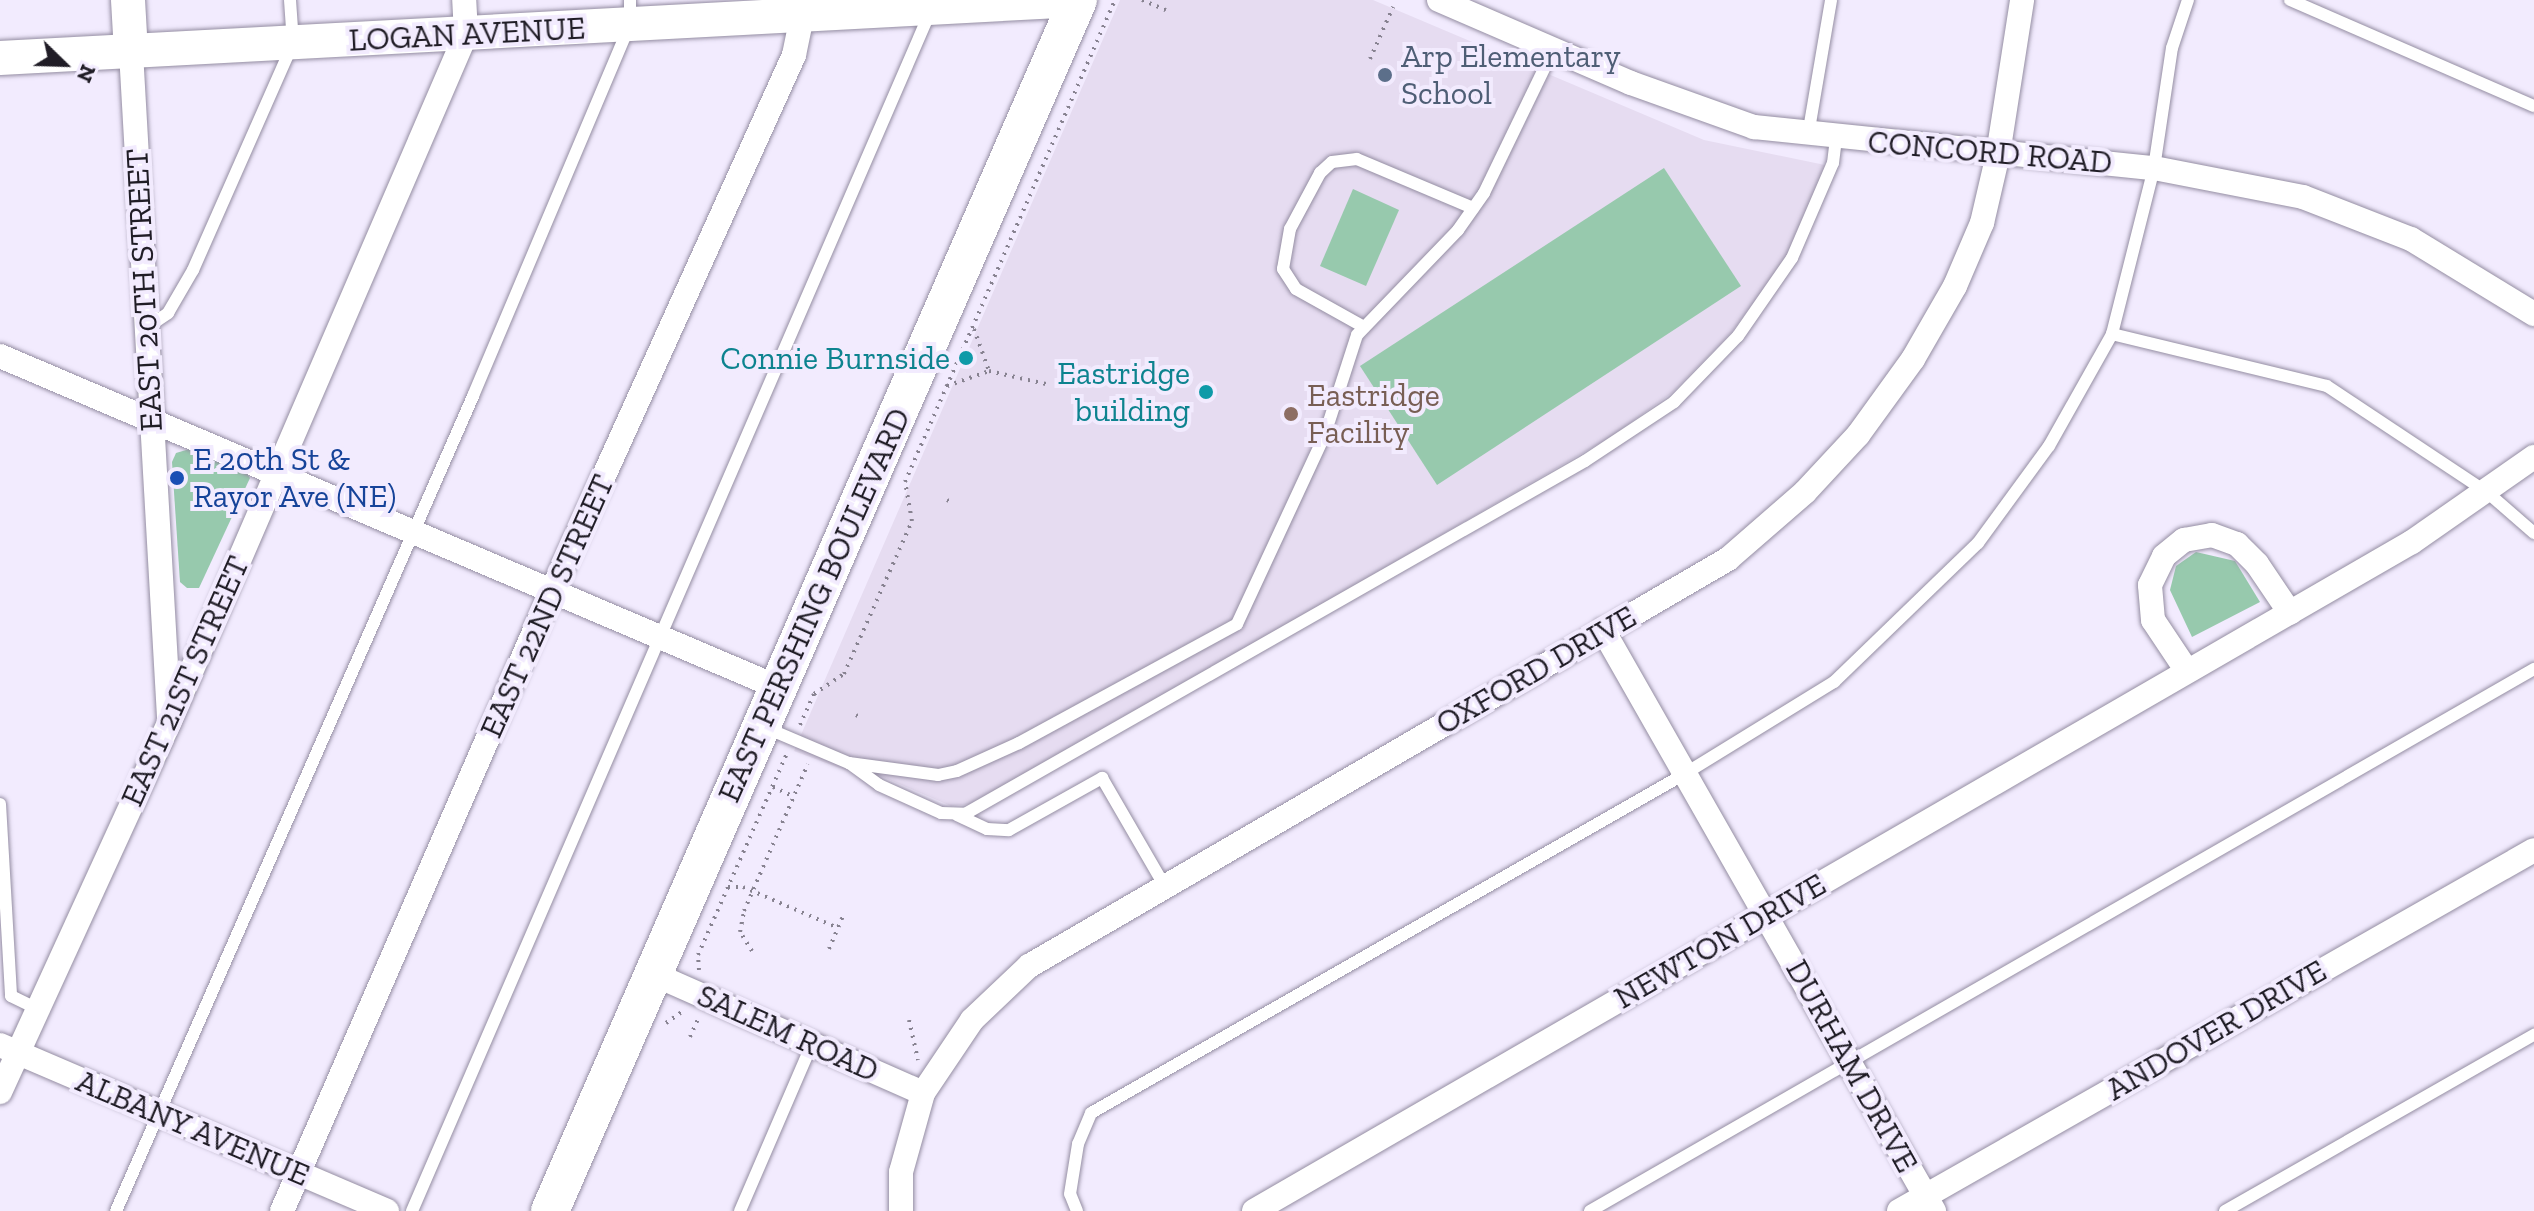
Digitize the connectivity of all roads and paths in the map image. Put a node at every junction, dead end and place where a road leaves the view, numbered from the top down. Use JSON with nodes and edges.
{"nodes":[{"id":1,"x":128,"y":0,"type":"edge"},
{"id":2,"x":290,"y":0,"type":"edge"},
{"id":3,"x":464,"y":0,"type":"edge"},
{"id":4,"x":1078,"y":0,"type":"edge"},
{"id":5,"x":1115,"y":0,"type":"edge"},
{"id":6,"x":1142,"y":0,"type":"edge"},
{"id":7,"x":1439,"y":0,"type":"edge"},
{"id":8,"x":1831,"y":0,"type":"edge"},
{"id":9,"x":2022,"y":0,"type":"edge"},
{"id":10,"x":2188,"y":0,"type":"edge"},
{"id":11,"x":2290,"y":0,"type":"edge"},
{"id":12,"x":969,"y":3,"type":"edge"},
{"id":13,"x":1393,"y":7,"type":"dead end"},
{"id":14,"x":806,"y":8,"type":"edge"},
{"id":15,"x":932,"y":8,"type":"junction"},
{"id":16,"x":1166,"y":10,"type":"dead end"},
{"id":17,"x":630,"y":12,"type":"edge"},
{"id":18,"x":466,"y":34,"type":"junction"},
{"id":19,"x":293,"y":43,"type":"junction"},
{"id":20,"x":1553,"y":50,"type":"junction"},
{"id":21,"x":131,"y":52,"type":"junction"},
{"id":22,"x":0,"y":58,"type":"edge"},
{"id":23,"x":1370,"y":59,"type":"dead end"},
{"id":24,"x":2534,"y":106,"type":"edge"},
{"id":25,"x":1808,"y":135,"type":"junction"},
{"id":26,"x":1836,"y":138,"type":"junction"},
{"id":27,"x":1998,"y":154,"type":"junction"},
{"id":28,"x":2154,"y":168,"type":"junction"},
{"id":29,"x":1473,"y":208,"type":"junction"},
{"id":30,"x":2534,"y":314,"type":"edge"},
{"id":31,"x":973,"y":327,"type":"junction"},
{"id":32,"x":1364,"y":327,"type":"junction"},
{"id":33,"x":146,"y":328,"type":"junction"},
{"id":34,"x":2112,"y":334,"type":"junction"},
{"id":35,"x":0,"y":356,"type":"edge"},
{"id":36,"x":989,"y":371,"type":"junction"},
{"id":37,"x":1050,"y":385,"type":"dead end"},
{"id":38,"x":947,"y":386,"type":"junction"},
{"id":39,"x":150,"y":419,"type":"junction"},
{"id":40,"x":2534,"y":457,"type":"edge"},
{"id":41,"x":275,"y":473,"type":"junction"},
{"id":42,"x":2488,"y":493,"type":"junction"},
{"id":43,"x":414,"y":532,"type":"junction"},
{"id":44,"x":2534,"y":533,"type":"edge"},
{"id":45,"x":551,"y":593,"type":"junction"},
{"id":46,"x":2290,"y":613,"type":"junction"},
{"id":47,"x":1603,"y":630,"type":"junction"},
{"id":48,"x":662,"y":640,"type":"junction"},
{"id":49,"x":2534,"y":669,"type":"edge"},
{"id":50,"x":2187,"y":671,"type":"junction"},
{"id":51,"x":777,"y":687,"type":"junction"},
{"id":52,"x":169,"y":723,"type":"junction"},
{"id":53,"x":802,"y":723,"type":"dead end"},
{"id":54,"x":760,"y":726,"type":"junction"},
{"id":55,"x":788,"y":750,"type":"dead end"},
{"id":56,"x":849,"y":763,"type":"junction"},
{"id":57,"x":808,"y":764,"type":"dead end"},
{"id":58,"x":1686,"y":773,"type":"junction"},
{"id":59,"x":773,"y":787,"type":"junction"},
{"id":60,"x":792,"y":796,"type":"junction"},
{"id":61,"x":0,"y":804,"type":"edge"},
{"id":62,"x":957,"y":815,"type":"junction"},
{"id":63,"x":2534,"y":850,"type":"edge"},
{"id":64,"x":1164,"y":885,"type":"junction"},
{"id":65,"x":728,"y":887,"type":"junction"},
{"id":66,"x":753,"y":892,"type":"junction"},
{"id":67,"x":844,"y":914,"type":"dead end"},
{"id":68,"x":1768,"y":914,"type":"junction"},
{"id":69,"x":838,"y":928,"type":"junction"},
{"id":70,"x":829,"y":949,"type":"dead end"},
{"id":71,"x":752,"y":951,"type":"dead end"},
{"id":72,"x":653,"y":974,"type":"junction"},
{"id":73,"x":711,"y":975,"type":"dead end"},
{"id":74,"x":38,"y":1009,"type":"junction"},
{"id":75,"x":699,"y":1017,"type":"dead end"},
{"id":76,"x":909,"y":1020,"type":"dead end"},
{"id":77,"x":2534,"y":1035,"type":"edge"},
{"id":78,"x":690,"y":1037,"type":"dead end"},
{"id":79,"x":812,"y":1044,"type":"junction"},
{"id":80,"x":9,"y":1049,"type":"edge"},
{"id":81,"x":1849,"y":1059,"type":"junction"},
{"id":82,"x":918,"y":1062,"type":"dead end"},
{"id":83,"x":0,"y":1092,"type":"edge"},
{"id":84,"x":923,"y":1093,"type":"junction"},
{"id":85,"x":159,"y":1112,"type":"junction"},
{"id":86,"x":299,"y":1172,"type":"junction"},
{"id":87,"x":1929,"y":1203,"type":"edge"},
{"id":88,"x":116,"y":1211,"type":"edge"},
{"id":89,"x":282,"y":1211,"type":"edge"},
{"id":90,"x":387,"y":1211,"type":"edge"},
{"id":91,"x":412,"y":1211,"type":"edge"},
{"id":92,"x":550,"y":1211,"type":"edge"},
{"id":93,"x":740,"y":1211,"type":"edge"},
{"id":94,"x":901,"y":1211,"type":"edge"},
{"id":95,"x":1077,"y":1211,"type":"edge"},
{"id":96,"x":1254,"y":1211,"type":"edge"},
{"id":97,"x":1590,"y":1211,"type":"edge"},
{"id":98,"x":1899,"y":1211,"type":"edge"},
{"id":99,"x":2225,"y":1211,"type":"edge"}],
"edges":[{"from":1,"to":21,"type":"main road","name":"EAST 20TH STREET"},
{"from":2,"to":19,"type":"lane"},
{"from":3,"to":18,"type":"street","name":"EAST 21ST STREET"},
{"from":4,"to":12,"type":"main road","name":"LOGAN AVENUE"},
{"from":4,"to":51,"type":"main road","name":"EAST PERSHING BOULEVARD"},
{"from":5,"to":31,"type":"path"},
{"from":6,"to":16,"type":"path"},
{"from":7,"to":20,"type":"street","name":"CONCORD ROAD"},
{"from":8,"to":25,"type":"lane"},
{"from":9,"to":27,"type":"street","name":"OXFORD DRIVE"},
{"from":10,"to":28,"type":"lane"},
{"from":11,"to":24,"type":"lane"},
{"from":12,"to":15,"type":"main road","name":"LOGAN AVENUE"},
{"from":13,"to":23,"type":"path"},
{"from":14,"to":15,"type":"main road","name":"LOGAN AVENUE"},
{"from":14,"to":17,"type":"main road","name":"LOGAN AVENUE"},
{"from":14,"to":45,"type":"street","name":"EAST 22ND STREET"},
{"from":15,"to":48,"type":"lane"},
{"from":17,"to":18,"type":"main road","name":"LOGAN AVENUE"},
{"from":17,"to":43,"type":"lane"},
{"from":18,"to":19,"type":"main road","name":"LOGAN AVENUE"},
{"from":18,"to":41,"type":"street","name":"EAST 21ST STREET"},
{"from":19,"to":21,"type":"main road","name":"LOGAN AVENUE"},
{"from":19,"to":33,"type":"lane"},
{"from":20,"to":25,"type":"street","name":"CONCORD ROAD"},
{"from":20,"to":29,"type":"lane"},
{"from":21,"to":22,"type":"main road","name":"LOGAN AVENUE"},
{"from":21,"to":33,"type":"street","name":"EAST 20TH STREET"},
{"from":25,"to":26,"type":"street","name":"CONCORD ROAD"},
{"from":26,"to":27,"type":"street","name":"CONCORD ROAD"},
{"from":26,"to":62,"type":"lane"},
{"from":27,"to":28,"type":"street","name":"CONCORD ROAD"},
{"from":27,"to":47,"type":"street","name":"OXFORD DRIVE"},
{"from":28,"to":30,"type":"street","name":"CONCORD ROAD"},
{"from":28,"to":34,"type":"lane"},
{"from":29,"to":32,"type":"lane"},
{"from":29,"to":32,"type":"lane"},
{"from":31,"to":36,"type":"path"},
{"from":31,"to":38,"type":"path"},
{"from":32,"to":56,"type":"lane"},
{"from":33,"to":39,"type":"street","name":"EAST 20TH STREET"},
{"from":34,"to":42,"type":"lane"},
{"from":34,"to":58,"type":"lane"},
{"from":35,"to":39,"type":"street"},
{"from":36,"to":37,"type":"path"},
{"from":36,"to":38,"type":"path"},
{"from":38,"to":53,"type":"path"},
{"from":39,"to":41,"type":"street"},
{"from":39,"to":52,"type":"street","name":"EAST 20TH STREET"},
{"from":40,"to":42,"type":"street","name":"NEWTON DRIVE"},
{"from":41,"to":43,"type":"street"},
{"from":41,"to":52,"type":"street","name":"EAST 21ST STREET"},
{"from":42,"to":44,"type":"lane"},
{"from":42,"to":46,"type":"street","name":"NEWTON DRIVE"},
{"from":43,"to":45,"type":"street"},
{"from":43,"to":85,"type":"lane"},
{"from":45,"to":48,"type":"street"},
{"from":45,"to":86,"type":"street","name":"EAST 22ND STREET"},
{"from":46,"to":50,"type":"street","name":"NEWTON DRIVE"},
{"from":46,"to":50,"type":"street"},
{"from":47,"to":58,"type":"street","name":"DURHAM DRIVE"},
{"from":47,"to":64,"type":"street","name":"OXFORD DRIVE"},
{"from":48,"to":51,"type":"street"},
{"from":48,"to":91,"type":"lane"},
{"from":49,"to":81,"type":"lane"},
{"from":50,"to":68,"type":"street","name":"NEWTON DRIVE"},
{"from":51,"to":54,"type":"main road","name":"EAST PERSHING BOULEVARD"},
{"from":52,"to":74,"type":"street","name":"EAST 21ST STREET"},
{"from":54,"to":56,"type":"lane"},
{"from":54,"to":72,"type":"main road","name":"EAST PERSHING BOULEVARD"},
{"from":55,"to":59,"type":"path"},
{"from":56,"to":62,"type":"lane"},
{"from":57,"to":60,"type":"path"},
{"from":58,"to":68,"type":"street","name":"DURHAM DRIVE"},
{"from":58,"to":95,"type":"lane"},
{"from":59,"to":60,"type":"path"},
{"from":59,"to":65,"type":"path"},
{"from":60,"to":66,"type":"path"},
{"from":61,"to":74,"type":"lane"},
{"from":62,"to":64,"type":"lane"},
{"from":63,"to":87,"type":"street","name":"ANDOVER DRIVE"},
{"from":64,"to":84,"type":"street","name":"OXFORD DRIVE"},
{"from":65,"to":66,"type":"path"},
{"from":65,"to":73,"type":"path"},
{"from":66,"to":69,"type":"path"},
{"from":66,"to":71,"type":"path"},
{"from":67,"to":69,"type":"path"},
{"from":68,"to":81,"type":"street","name":"DURHAM DRIVE"},
{"from":68,"to":96,"type":"street","name":"NEWTON DRIVE"},
{"from":69,"to":70,"type":"path"},
{"from":72,"to":79,"type":"street","name":"SALEM ROAD"},
{"from":72,"to":92,"type":"main road","name":"EAST PERSHING BOULEVARD"},
{"from":74,"to":80,"type":"street","name":"EAST 21ST STREET"},
{"from":75,"to":78,"type":"path"},
{"from":76,"to":82,"type":"path"},
{"from":77,"to":99,"type":"lane"},
{"from":79,"to":84,"type":"street","name":"SALEM ROAD"},
{"from":79,"to":93,"type":"lane"},
{"from":80,"to":83,"type":"street","name":"EAST 21ST STREET"},
{"from":80,"to":85,"type":"street","name":"ALBANY AVENUE"},
{"from":81,"to":87,"type":"street","name":"DURHAM DRIVE"},
{"from":81,"to":97,"type":"lane"},
{"from":84,"to":94,"type":"street","name":"OXFORD DRIVE"},
{"from":85,"to":86,"type":"street","name":"ALBANY AVENUE"},
{"from":85,"to":88,"type":"lane"},
{"from":86,"to":89,"type":"street","name":"EAST 22ND STREET"},
{"from":86,"to":90,"type":"street","name":"ALBANY AVENUE"},
{"from":87,"to":98,"type":"street","name":"ANDOVER DRIVE"}]}
